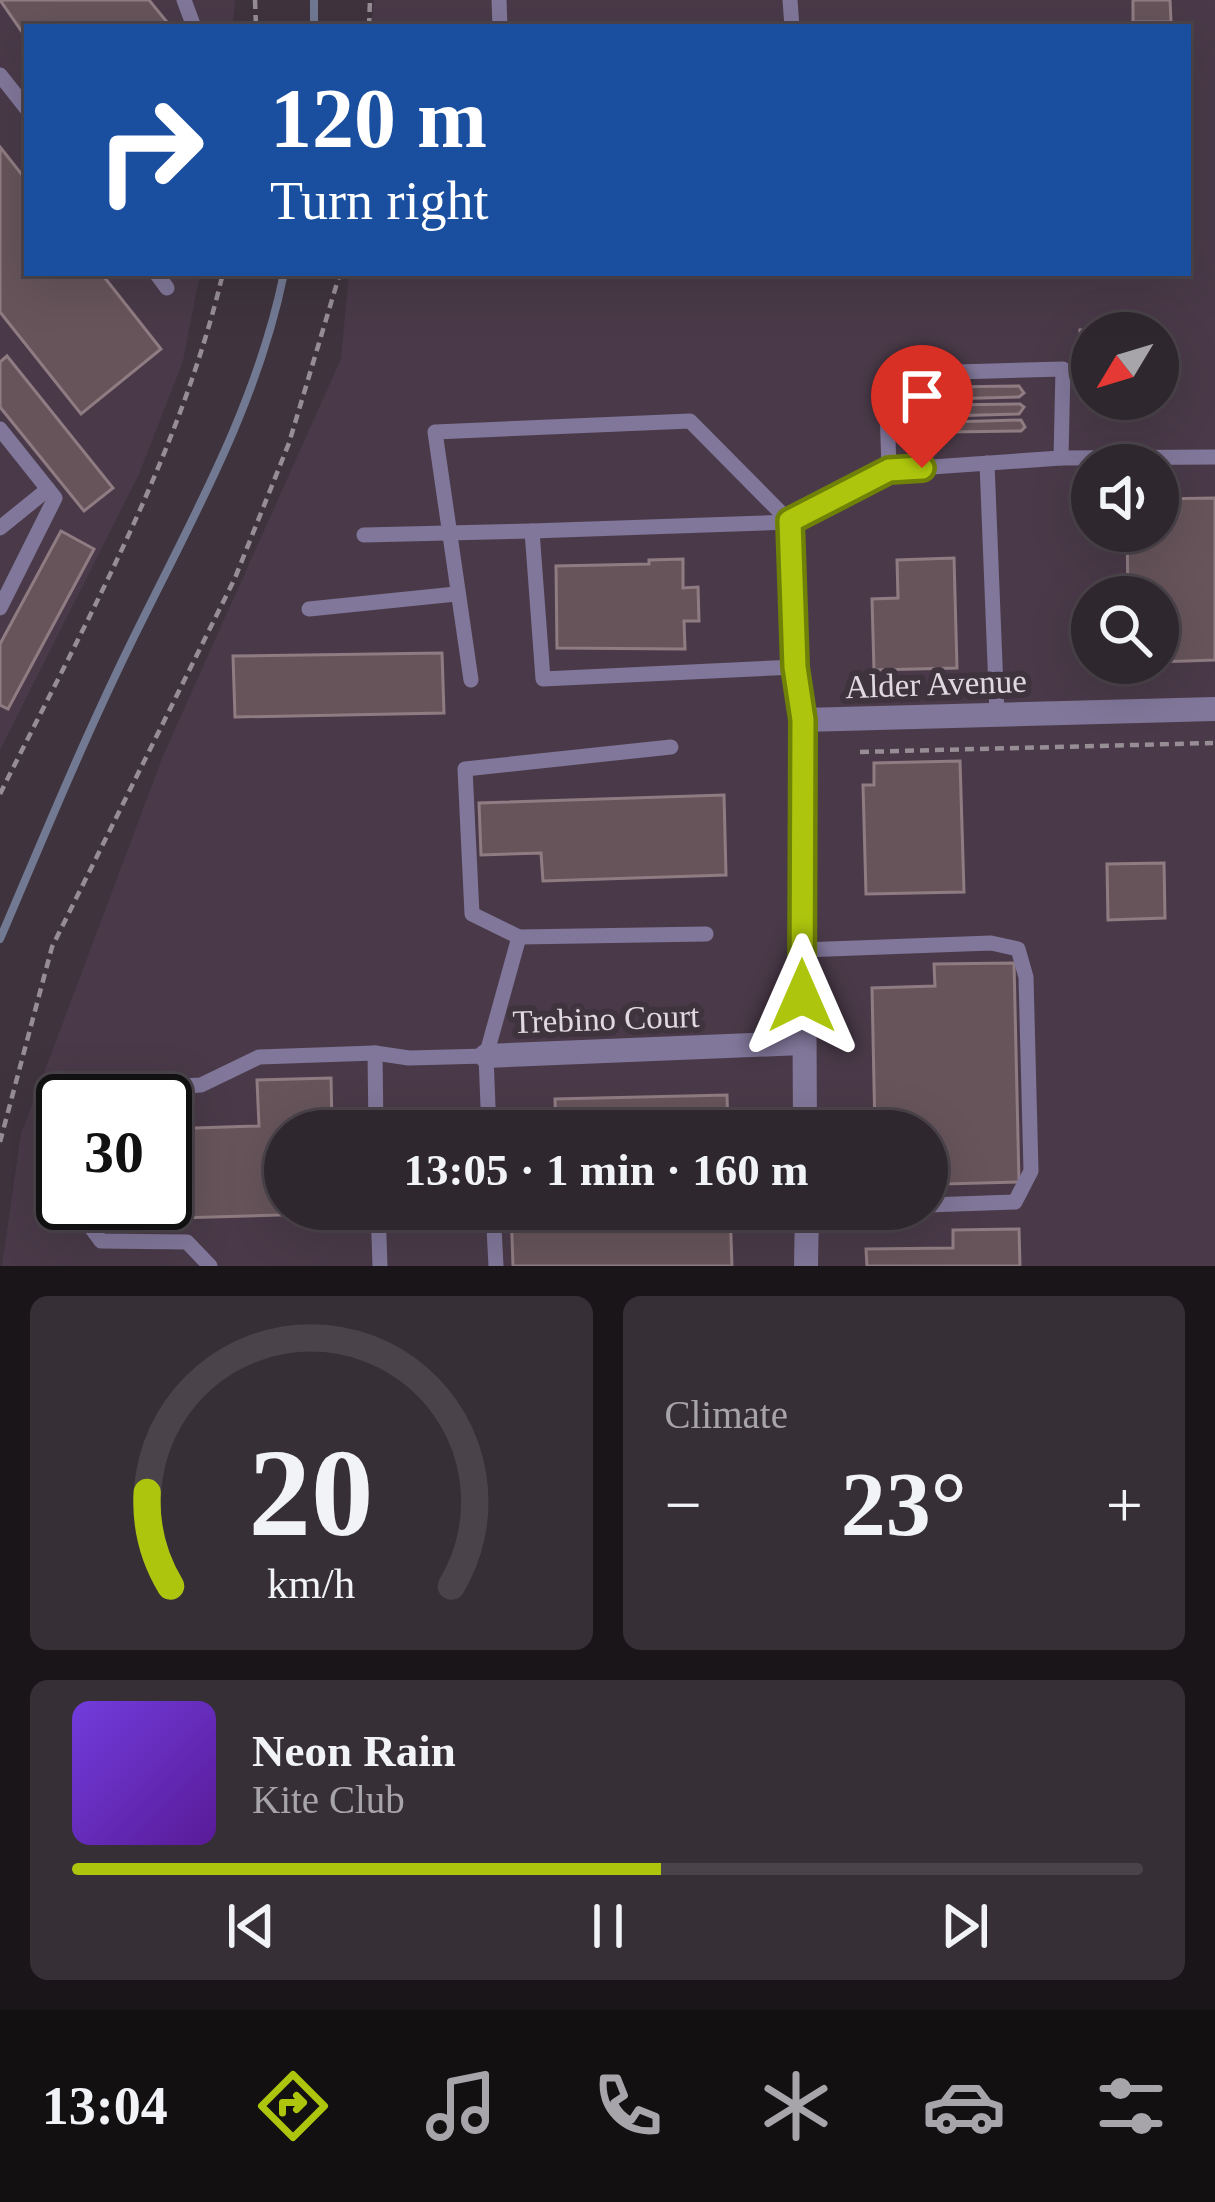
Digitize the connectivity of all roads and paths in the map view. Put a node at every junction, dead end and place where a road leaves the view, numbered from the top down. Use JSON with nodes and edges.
{"nodes":[{"id":1,"x":0,"y":75,"type":"edge"},
{"id":2,"x":24,"y":105,"type":"edge"},
{"id":3,"x":158,"y":276,"type":"edge"},
{"id":4,"x":222,"y":276,"type":"edge"},
{"id":5,"x":339,"y":276,"type":"edge"},
{"id":6,"x":167,"y":288,"type":"dead end"},
{"id":7,"x":1,"y":433,"type":"edge"},
{"id":8,"x":1215,"y":457,"type":"edge"},
{"id":9,"x":1061,"y":458,"type":"junction"},
{"id":10,"x":987,"y":464,"type":"junction"},
{"id":11,"x":889,"y":470,"type":"junction"},
{"id":12,"x":48,"y":489,"type":"junction"},
{"id":13,"x":790,"y":521,"type":"junction"},
{"id":14,"x":0,"y":528,"type":"edge"},
{"id":15,"x":532,"y":531,"type":"junction"},
{"id":16,"x":448,"y":532,"type":"junction"},
{"id":17,"x":364,"y":535,"type":"dead end"},
{"id":18,"x":456,"y":594,"type":"junction"},
{"id":19,"x":0,"y":608,"type":"edge"},
{"id":20,"x":309,"y":609,"type":"dead end"},
{"id":21,"x":795,"y":667,"type":"junction"},
{"id":22,"x":470,"y":680,"type":"dead end"},
{"id":23,"x":1215,"y":709,"type":"edge"},
{"id":24,"x":997,"y":714,"type":"junction"},
{"id":25,"x":803,"y":720,"type":"junction"},
{"id":26,"x":1213,"y":743,"type":"edge"},
{"id":27,"x":671,"y":747,"type":"dead end"},
{"id":28,"x":860,"y":752,"type":"dead end"},
{"id":29,"x":0,"y":794,"type":"edge"},
{"id":30,"x":706,"y":934,"type":"dead end"},
{"id":31,"x":519,"y":937,"type":"junction"},
{"id":32,"x":802,"y":950,"type":"junction"},
{"id":33,"x":802,"y":1043,"type":"junction"},
{"id":34,"x":375,"y":1053,"type":"junction"},
{"id":35,"x":486,"y":1056,"type":"junction"},
{"id":36,"x":192,"y":1085,"type":"edge"},
{"id":37,"x":376,"y":1110,"type":"edge"},
{"id":38,"x":488,"y":1110,"type":"edge"},
{"id":39,"x":804,"y":1110,"type":"edge"},
{"id":40,"x":0,"y":1142,"type":"edge"},
{"id":41,"x":948,"y":1204,"type":"edge"},
{"id":42,"x":93,"y":1230,"type":"edge"},
{"id":43,"x":379,"y":1230,"type":"edge"},
{"id":44,"x":494,"y":1230,"type":"edge"},
{"id":45,"x":807,"y":1230,"type":"edge"},
{"id":46,"x":210,"y":1266,"type":"edge"},
{"id":47,"x":380,"y":1266,"type":"edge"},
{"id":48,"x":496,"y":1266,"type":"edge"},
{"id":49,"x":806,"y":1266,"type":"edge"}],
"edges":[{"from":1,"to":2,"type":"lane"},
{"from":3,"to":6,"type":"lane"},
{"from":4,"to":29,"type":"path"},
{"from":5,"to":40,"type":"path"},
{"from":7,"to":12,"type":"lane"},
{"from":8,"to":9,"type":"lane"},
{"from":9,"to":10,"type":"lane"},
{"from":9,"to":11,"type":"lane"},
{"from":10,"to":11,"type":"lane"},
{"from":10,"to":24,"type":"lane"},
{"from":11,"to":13,"type":"lane"},
{"from":12,"to":14,"type":"lane"},
{"from":12,"to":19,"type":"lane"},
{"from":13,"to":15,"type":"lane"},
{"from":13,"to":16,"type":"lane"},
{"from":13,"to":21,"type":"street"},
{"from":15,"to":16,"type":"lane"},
{"from":15,"to":21,"type":"lane"},
{"from":16,"to":17,"type":"lane"},
{"from":16,"to":18,"type":"lane"},
{"from":18,"to":20,"type":"lane"},
{"from":18,"to":22,"type":"lane"},
{"from":21,"to":25,"type":"street"},
{"from":23,"to":24,"type":"street","name":"Alder Avenue"},
{"from":24,"to":25,"type":"street","name":"Alder Avenue"},
{"from":25,"to":32,"type":"street"},
{"from":26,"to":28,"type":"path"},
{"from":27,"to":31,"type":"lane"},
{"from":30,"to":31,"type":"lane"},
{"from":31,"to":35,"type":"lane"},
{"from":32,"to":33,"type":"street"},
{"from":32,"to":41,"type":"lane"},
{"from":33,"to":35,"type":"street","name":"Trebino Court"},
{"from":33,"to":39,"type":"street"},
{"from":34,"to":35,"type":"lane"},
{"from":34,"to":36,"type":"lane"},
{"from":34,"to":37,"type":"lane"},
{"from":35,"to":38,"type":"lane"},
{"from":42,"to":46,"type":"lane"},
{"from":43,"to":47,"type":"lane"},
{"from":44,"to":48,"type":"lane"},
{"from":45,"to":49,"type":"street"}]}
